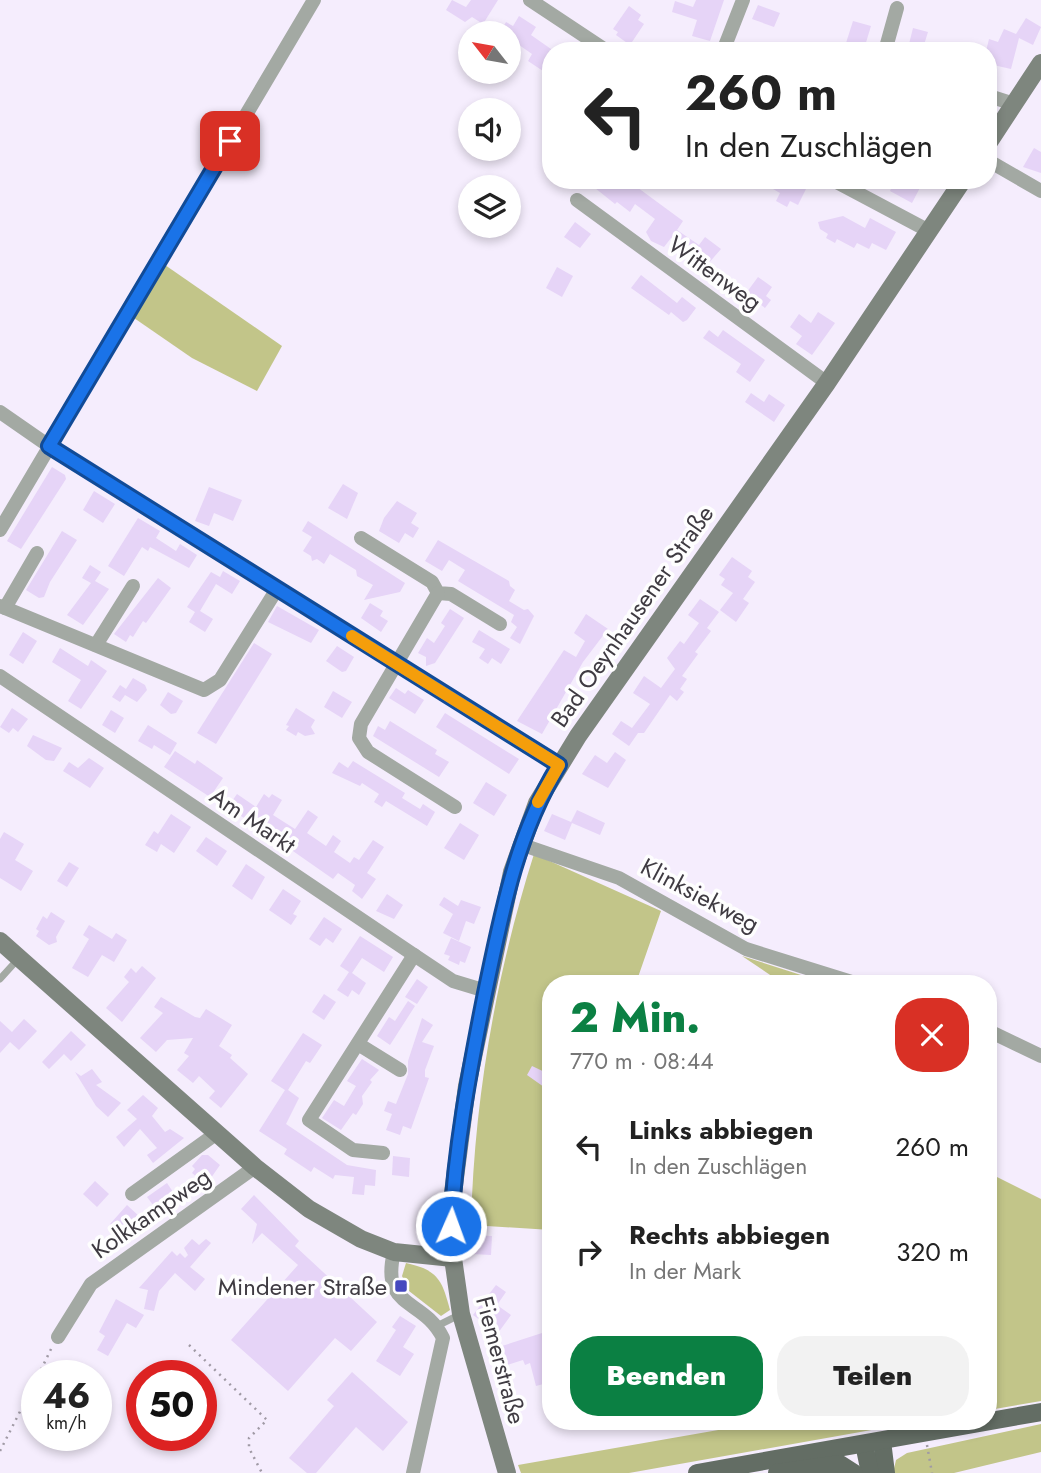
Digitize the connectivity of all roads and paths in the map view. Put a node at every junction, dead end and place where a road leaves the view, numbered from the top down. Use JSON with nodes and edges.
{"nodes":[{"id":1,"x":314,"y":0,"type":"edge"},
{"id":2,"x":530,"y":0,"type":"edge"},
{"id":3,"x":743,"y":0,"type":"edge"},
{"id":4,"x":897,"y":8,"type":"dead end"},
{"id":5,"x":593,"y":42,"type":"edge"},
{"id":6,"x":727,"y":42,"type":"edge"},
{"id":7,"x":888,"y":42,"type":"edge"},
{"id":8,"x":1041,"y":63,"type":"edge"},
{"id":9,"x":997,"y":99,"type":"edge"},
{"id":10,"x":1014,"y":104,"type":"junction"},
{"id":11,"x":997,"y":130,"type":"edge"},
{"id":12,"x":997,"y":166,"type":"edge"},
{"id":13,"x":850,"y":189,"type":"edge"},
{"id":14,"x":957,"y":189,"type":"edge"},
{"id":15,"x":1041,"y":191,"type":"edge"},
{"id":16,"x":577,"y":201,"type":"dead end"},
{"id":17,"x":929,"y":231,"type":"junction"},
{"id":18,"x":827,"y":383,"type":"junction"},
{"id":19,"x":0,"y":412,"type":"edge"},
{"id":20,"x":49,"y":446,"type":"junction"},
{"id":21,"x":0,"y":530,"type":"edge"},
{"id":22,"x":361,"y":538,"type":"dead end"},
{"id":23,"x":37,"y":553,"type":"dead end"},
{"id":24,"x":133,"y":586,"type":"dead end"},
{"id":25,"x":277,"y":589,"type":"junction"},
{"id":26,"x":438,"y":593,"type":"junction"},
{"id":27,"x":3,"y":607,"type":"edge"},
{"id":28,"x":500,"y":624,"type":"dead end"},
{"id":29,"x":96,"y":645,"type":"junction"},
{"id":30,"x":397,"y":665,"type":"junction"},
{"id":31,"x":0,"y":676,"type":"edge"},
{"id":32,"x":559,"y":765,"type":"junction"},
{"id":33,"x":455,"y":807,"type":"dead end"},
{"id":34,"x":520,"y":844,"type":"junction"},
{"id":35,"x":0,"y":941,"type":"edge"},
{"id":36,"x":414,"y":956,"type":"junction"},
{"id":37,"x":19,"y":957,"type":"junction"},
{"id":38,"x":829,"y":975,"type":"edge"},
{"id":39,"x":0,"y":979,"type":"edge"},
{"id":40,"x":486,"y":990,"type":"junction"},
{"id":41,"x":997,"y":1035,"type":"edge"},
{"id":42,"x":358,"y":1044,"type":"junction"},
{"id":43,"x":1041,"y":1056,"type":"edge"},
{"id":44,"x":400,"y":1070,"type":"dead end"},
{"id":45,"x":217,"y":1133,"type":"junction"},
{"id":46,"x":383,"y":1153,"type":"dead end"},
{"id":47,"x":255,"y":1167,"type":"junction"},
{"id":48,"x":132,"y":1194,"type":"dead end"},
{"id":49,"x":394,"y":1252,"type":"junction"},
{"id":50,"x":453,"y":1258,"type":"junction"},
{"id":51,"x":461,"y":1314,"type":"junction"},
{"id":52,"x":437,"y":1326,"type":"junction"},
{"id":53,"x":58,"y":1337,"type":"joint"},
{"id":54,"x":189,"y":1345,"type":"dead end"},
{"id":55,"x":46,"y":1360,"type":"edge"},
{"id":56,"x":21,"y":1409,"type":"edge"},
{"id":57,"x":1041,"y":1412,"type":"edge"},
{"id":58,"x":997,"y":1420,"type":"edge"},
{"id":59,"x":943,"y":1430,"type":"edge"},
{"id":60,"x":873,"y":1443,"type":"junction"},
{"id":61,"x":0,"y":1451,"type":"edge"},
{"id":62,"x":506,"y":1469,"type":"edge"},
{"id":63,"x":262,"y":1473,"type":"edge"},
{"id":64,"x":413,"y":1473,"type":"edge"},
{"id":65,"x":697,"y":1473,"type":"edge"},
{"id":66,"x":777,"y":1473,"type":"edge"},
{"id":67,"x":854,"y":1473,"type":"edge"},
{"id":68,"x":870,"y":1473,"type":"edge"},
{"id":69,"x":886,"y":1473,"type":"edge"}],
"edges":[{"from":1,"to":20,"type":"street"},
{"from":2,"to":5,"type":"street"},
{"from":3,"to":6,"type":"street"},
{"from":4,"to":7,"type":"street"},
{"from":8,"to":10,"type":"main road"},
{"from":9,"to":10,"type":"street"},
{"from":10,"to":11,"type":"main road"},
{"from":12,"to":15,"type":"street"},
{"from":13,"to":17,"type":"street"},
{"from":14,"to":17,"type":"main road","name":"Bad Oeynhausener Straße"},
{"from":16,"to":18,"type":"street","name":"Wittenweg"},
{"from":17,"to":18,"type":"main road","name":"Bad Oeynhausener Straße"},
{"from":18,"to":32,"type":"main road","name":"Bad Oeynhausener Straße"},
{"from":19,"to":20,"type":"street"},
{"from":20,"to":21,"type":"street"},
{"from":20,"to":25,"type":"street"},
{"from":22,"to":26,"type":"street"},
{"from":23,"to":27,"type":"street"},
{"from":24,"to":29,"type":"street"},
{"from":25,"to":29,"type":"street"},
{"from":25,"to":30,"type":"street"},
{"from":26,"to":28,"type":"street"},
{"from":26,"to":30,"type":"street"},
{"from":27,"to":29,"type":"street"},
{"from":30,"to":32,"type":"street"},
{"from":30,"to":33,"type":"street"},
{"from":31,"to":36,"type":"street","name":"Am Markt"},
{"from":32,"to":34,"type":"main road","name":"Bad Oeynhausener Straße"},
{"from":34,"to":38,"type":"street","name":"Klinksiekweg"},
{"from":34,"to":40,"type":"main road","name":"Bad Oeynhausener Straße"},
{"from":35,"to":37,"type":"main road"},
{"from":36,"to":40,"type":"street","name":"Am Markt"},
{"from":36,"to":42,"type":"street"},
{"from":37,"to":39,"type":"lane"},
{"from":37,"to":45,"type":"main road"},
{"from":40,"to":50,"type":"main road","name":"Bad Oeynhausener Straße"},
{"from":41,"to":43,"type":"street"},
{"from":42,"to":44,"type":"street"},
{"from":42,"to":46,"type":"street"},
{"from":45,"to":47,"type":"main road"},
{"from":45,"to":48,"type":"street"},
{"from":47,"to":49,"type":"main road"},
{"from":47,"to":53,"type":"street","name":"Kolkkampweg"},
{"from":49,"to":50,"type":"main road"},
{"from":49,"to":52,"type":"street"},
{"from":50,"to":51,"type":"main road","name":"Fiemerstraße"},
{"from":51,"to":52,"type":"lane"},
{"from":51,"to":62,"type":"main road","name":"Fiemerstraße"},
{"from":52,"to":64,"type":"street"},
{"from":53,"to":55,"type":"path"},
{"from":54,"to":63,"type":"path"},
{"from":56,"to":61,"type":"path"},
{"from":57,"to":58,"type":"main road"},
{"from":59,"to":60,"type":"main road"},
{"from":60,"to":65,"type":"main road"},
{"from":60,"to":68,"type":"main road"},
{"from":60,"to":69,"type":"main road"},
{"from":66,"to":67,"type":"main road"}]}
